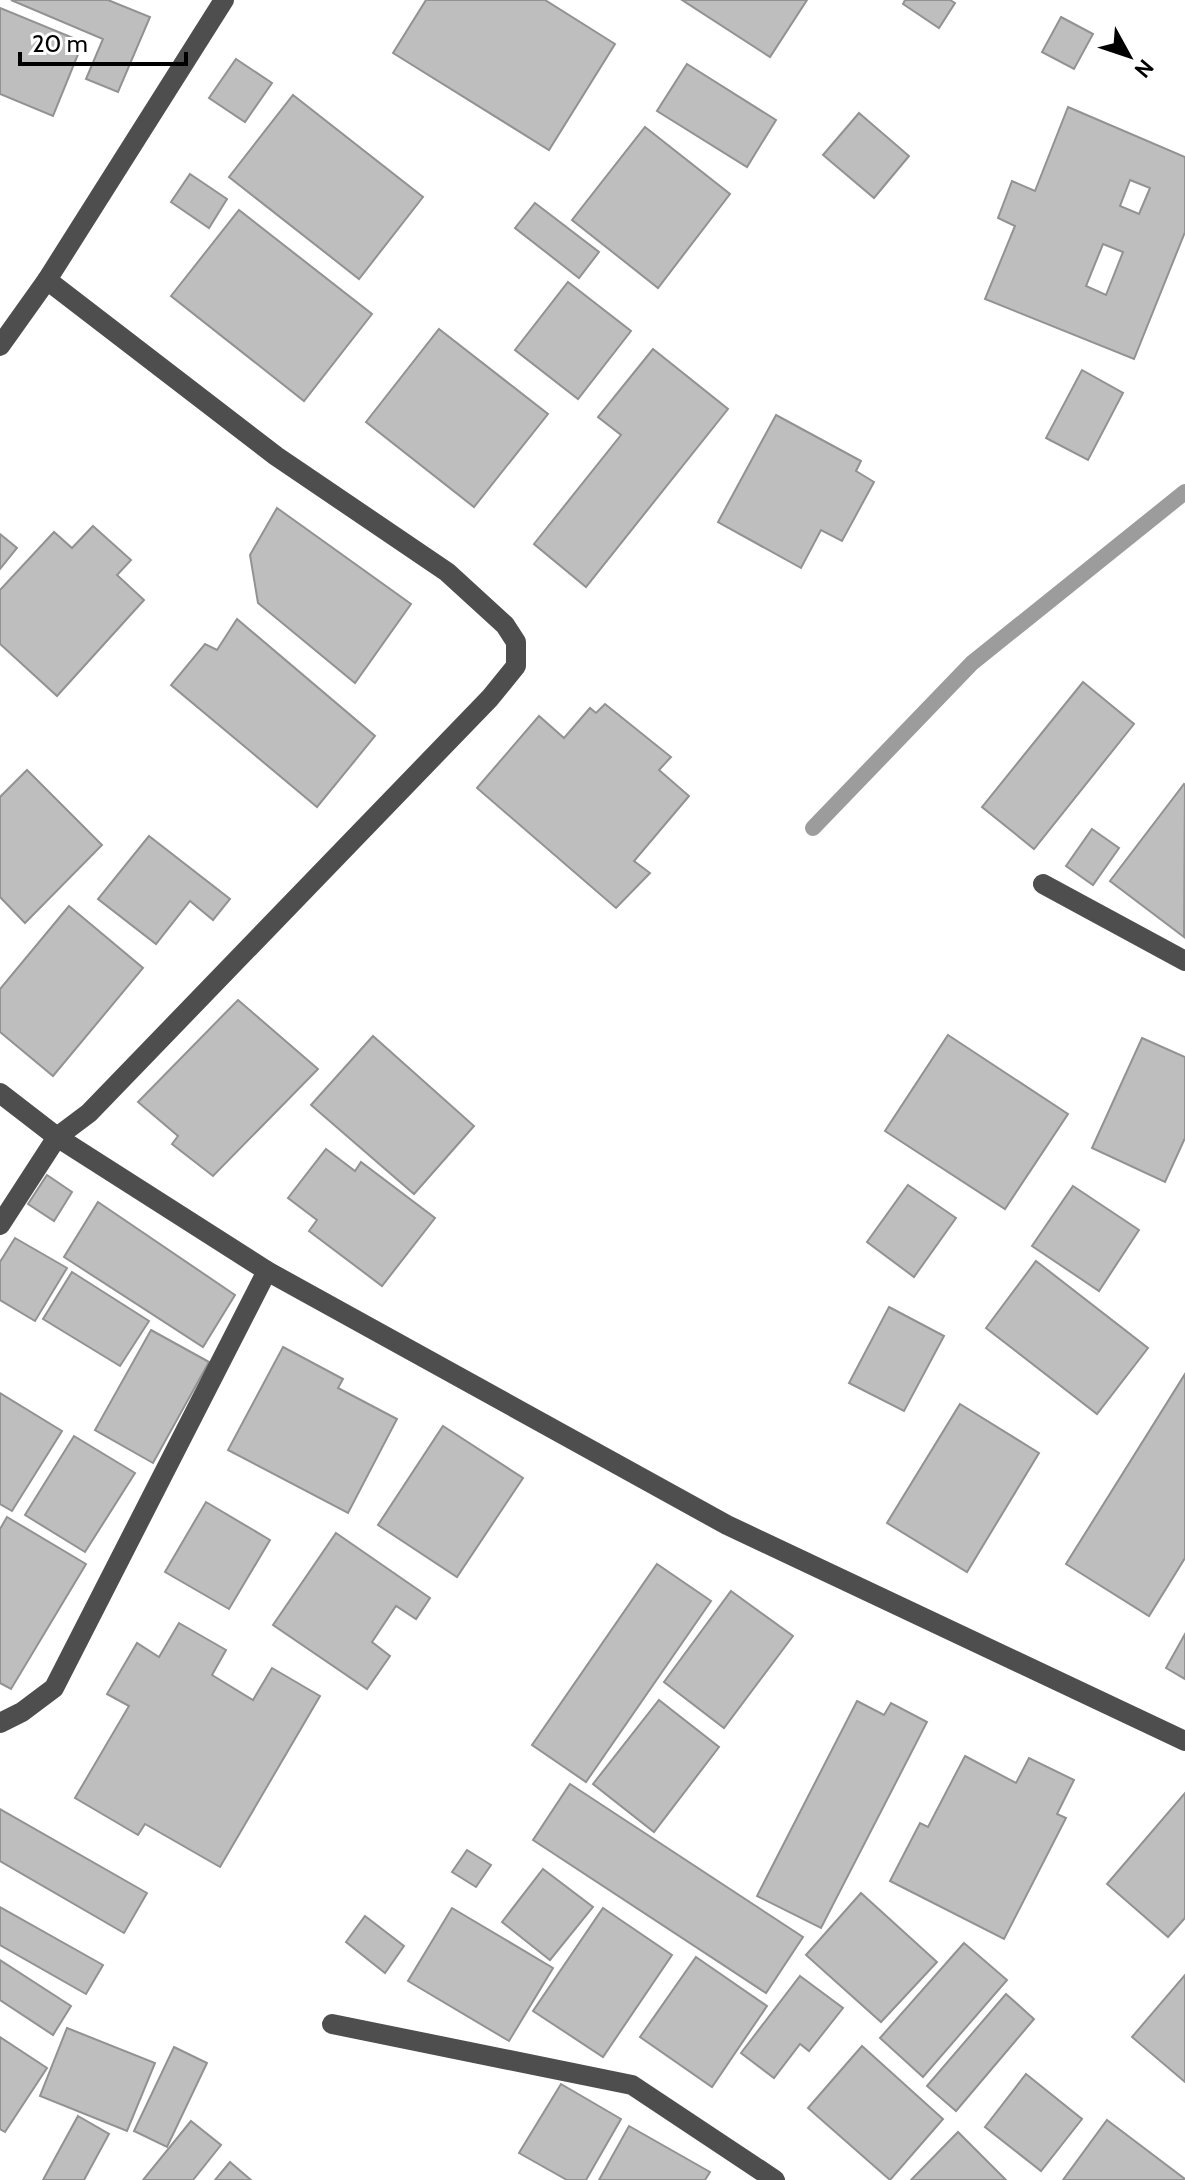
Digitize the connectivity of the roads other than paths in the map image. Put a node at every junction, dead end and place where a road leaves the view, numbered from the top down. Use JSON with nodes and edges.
{"nodes":[{"id":1,"x":224,"y":0,"type":"edge"},
{"id":2,"x":47,"y":280,"type":"junction"},
{"id":3,"x":0,"y":346,"type":"edge"},
{"id":4,"x":1043,"y":884,"type":"dead end"},
{"id":5,"x":1185,"y":961,"type":"edge"},
{"id":6,"x":0,"y":1093,"type":"edge"},
{"id":7,"x":57,"y":1137,"type":"junction"},
{"id":8,"x":0,"y":1225,"type":"edge"},
{"id":9,"x":267,"y":1271,"type":"junction"},
{"id":10,"x":0,"y":1723,"type":"edge"},
{"id":11,"x":1185,"y":1741,"type":"edge"},
{"id":12,"x":332,"y":2024,"type":"dead end"},
{"id":13,"x":775,"y":2180,"type":"edge"}],
"edges":[{"from":1,"to":2,"type":"street"},
{"from":2,"to":3,"type":"street"},
{"from":2,"to":7,"type":"street"},
{"from":4,"to":5,"type":"street"},
{"from":6,"to":7,"type":"street"},
{"from":7,"to":8,"type":"street"},
{"from":7,"to":9,"type":"street"},
{"from":9,"to":10,"type":"street"},
{"from":9,"to":11,"type":"street"},
{"from":12,"to":13,"type":"street"}]}
